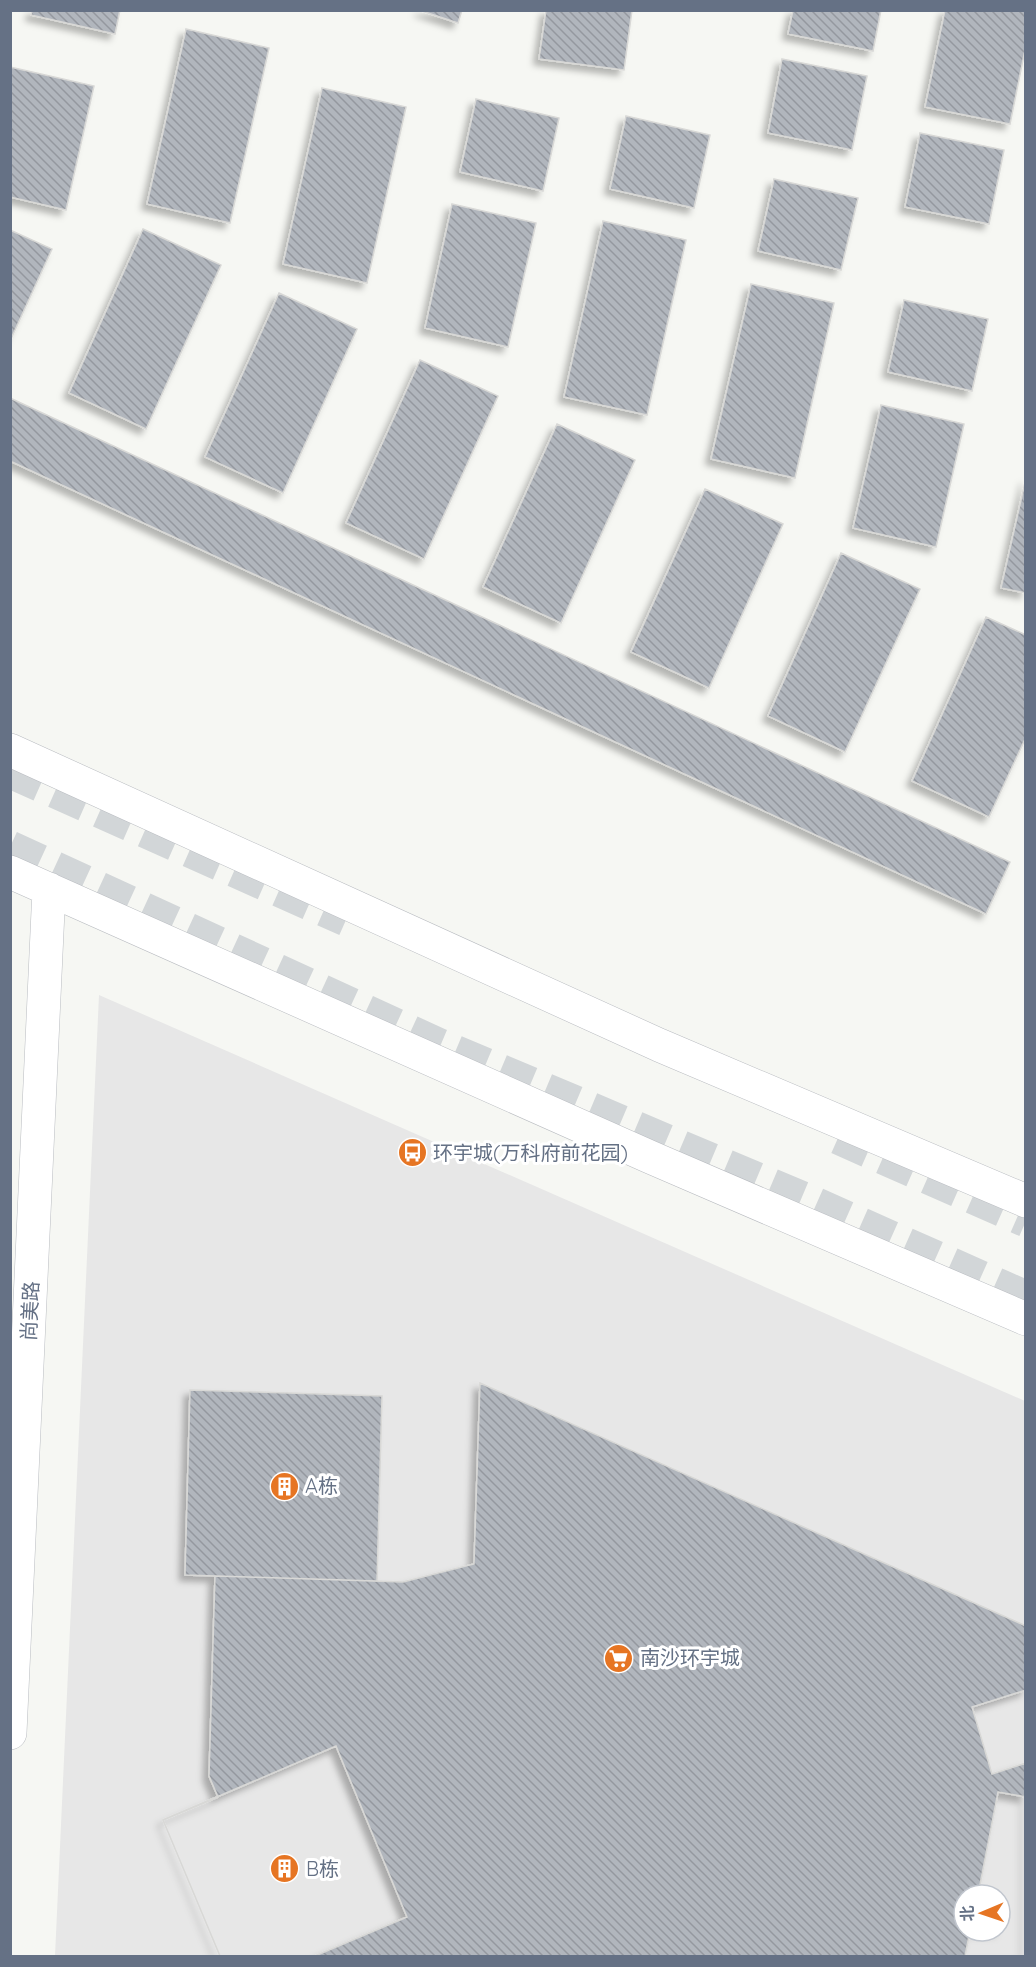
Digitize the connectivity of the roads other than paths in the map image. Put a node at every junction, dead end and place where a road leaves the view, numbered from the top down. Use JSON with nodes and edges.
{"nodes":[{"id":1,"x":10,"y":750,"type":"edge"},
{"id":2,"x":10,"y":872,"type":"edge"},
{"id":3,"x":49,"y":889,"type":"junction"},
{"id":4,"x":1026,"y":1201,"type":"edge"},
{"id":5,"x":1026,"y":1319,"type":"edge"},
{"id":6,"x":10,"y":1733,"type":"edge"}],
"edges":[{"from":1,"to":4,"type":"main road"},
{"from":2,"to":3,"type":"main road"},
{"from":3,"to":5,"type":"main road"},
{"from":3,"to":6,"type":"main road","name":"尚美路"}]}
